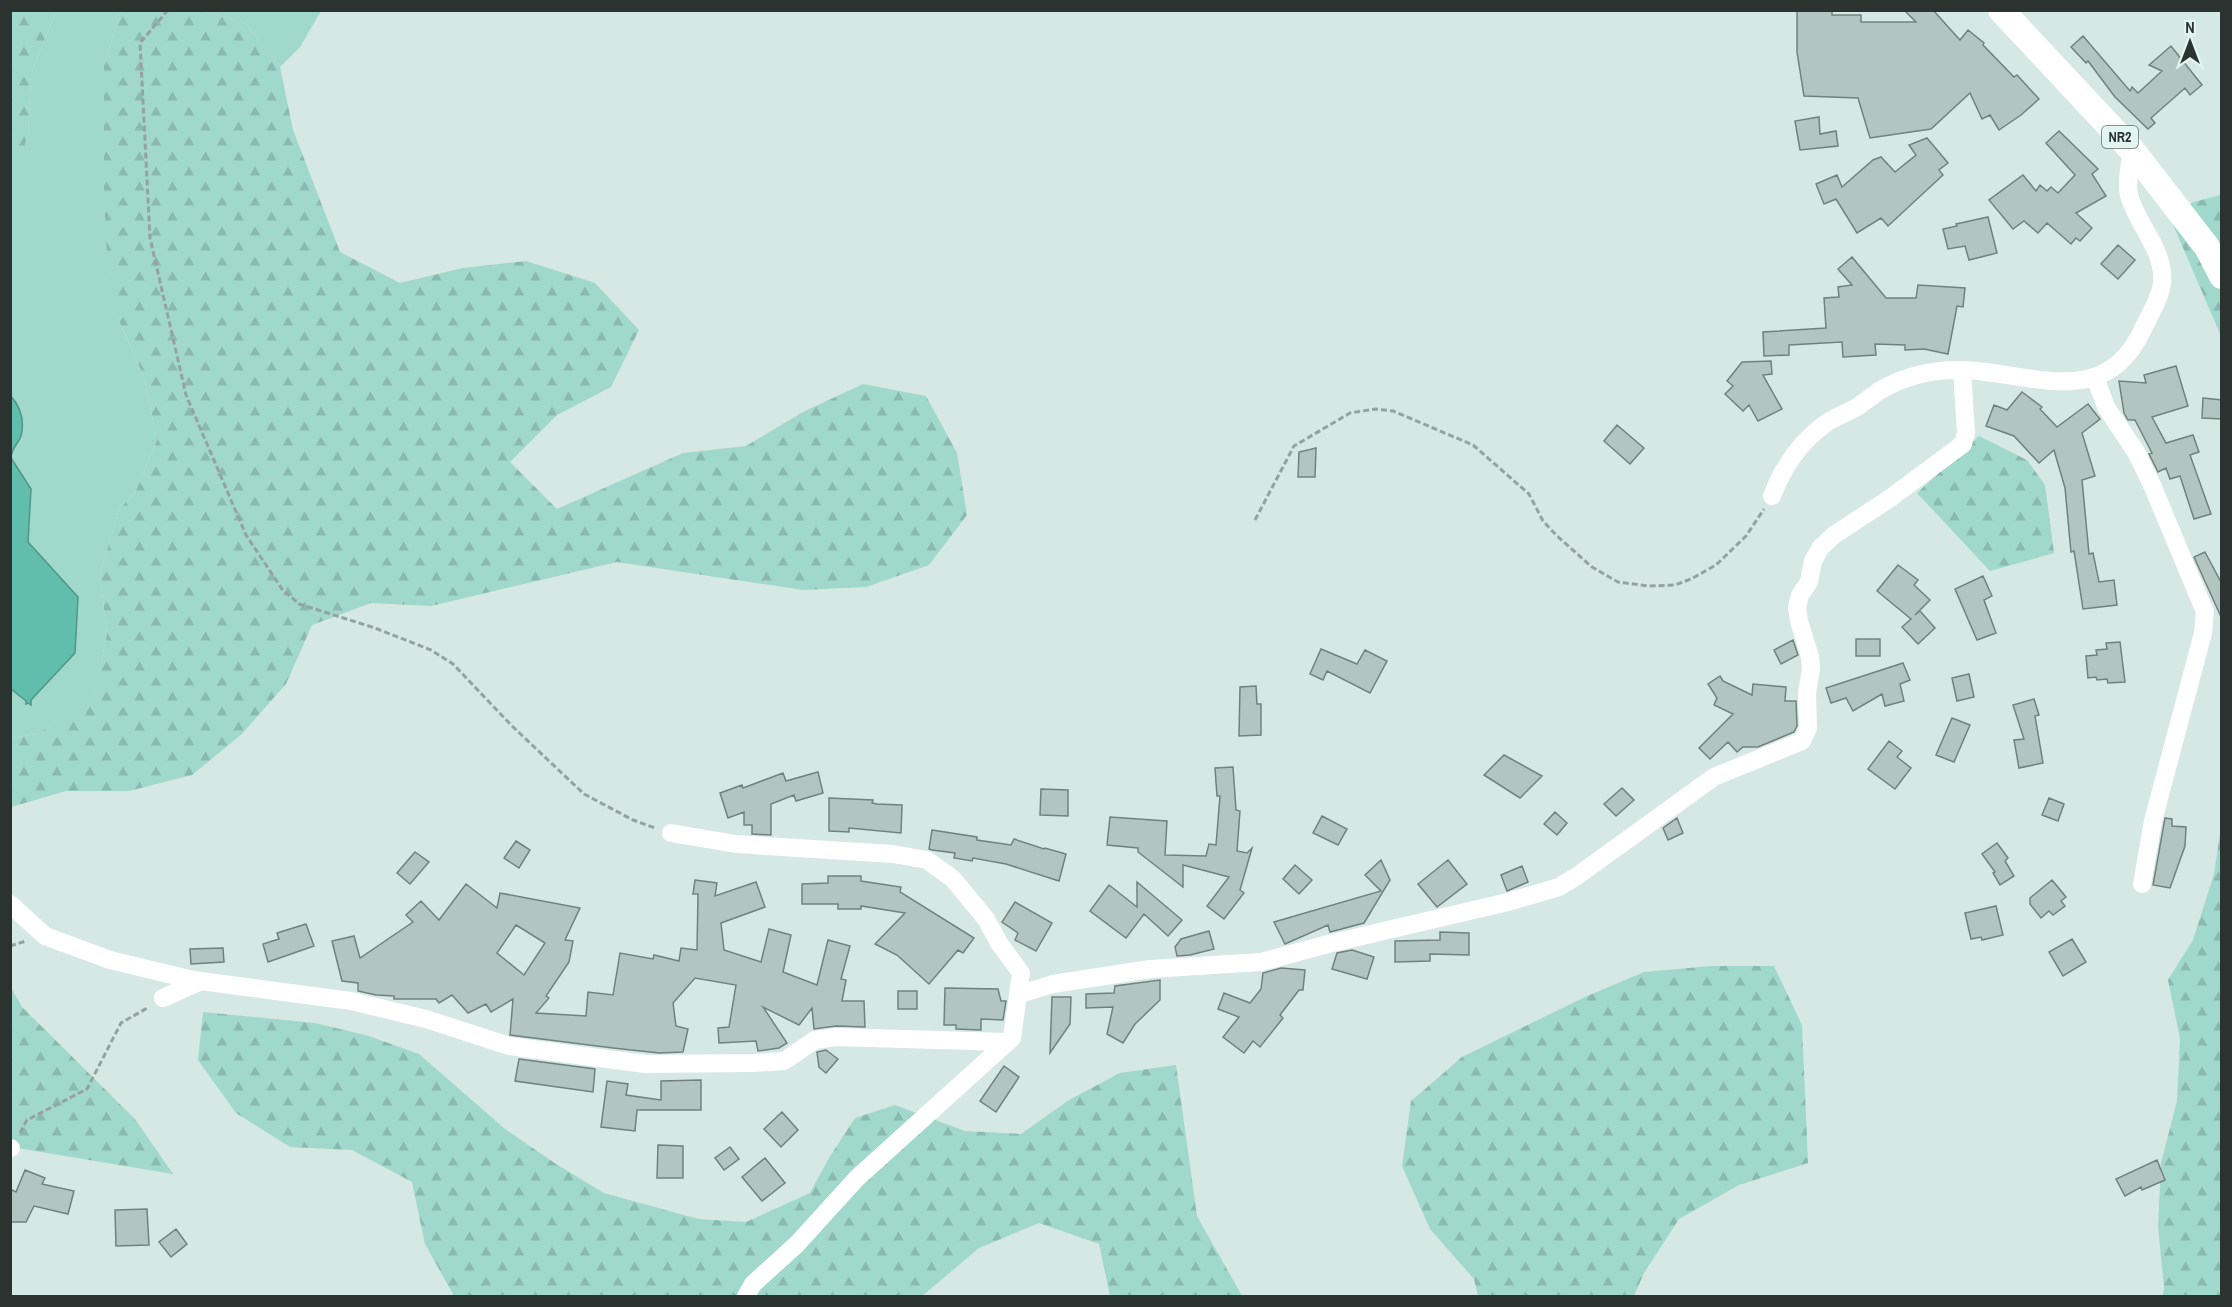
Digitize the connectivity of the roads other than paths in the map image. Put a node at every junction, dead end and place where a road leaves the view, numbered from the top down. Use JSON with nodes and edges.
{"nodes":[{"id":1,"x":2001,"y":10,"type":"edge"},
{"id":2,"x":2132,"y":150,"type":"junction"},
{"id":3,"x":2222,"y":276,"type":"edge"},
{"id":4,"x":1962,"y":370,"type":"junction"},
{"id":5,"x":2095,"y":377,"type":"junction"},
{"id":6,"x":1772,"y":496,"type":"road end"},
{"id":7,"x":671,"y":833,"type":"road end"},
{"id":8,"x":2142,"y":884,"type":"dead end"},
{"id":9,"x":10,"y":904,"type":"edge"},
{"id":10,"x":201,"y":981,"type":"junction"},
{"id":11,"x":1020,"y":994,"type":"junction"},
{"id":12,"x":163,"y":998,"type":"road end"},
{"id":13,"x":1006,"y":1042,"type":"junction"},
{"id":14,"x":746,"y":1296,"type":"edge"}],
"edges":[{"from":1,"to":2,"type":"highway","number":"NR2"},
{"from":2,"to":3,"type":"highway","number":"NR2"},
{"from":2,"to":5,"type":"street"},
{"from":4,"to":5,"type":"street"},
{"from":4,"to":6,"type":"street"},
{"from":4,"to":11,"type":"street"},
{"from":5,"to":8,"type":"street"},
{"from":7,"to":11,"type":"street"},
{"from":9,"to":10,"type":"street"},
{"from":10,"to":12,"type":"street"},
{"from":10,"to":13,"type":"street"},
{"from":11,"to":13,"type":"street"},
{"from":13,"to":14,"type":"street"}]}
